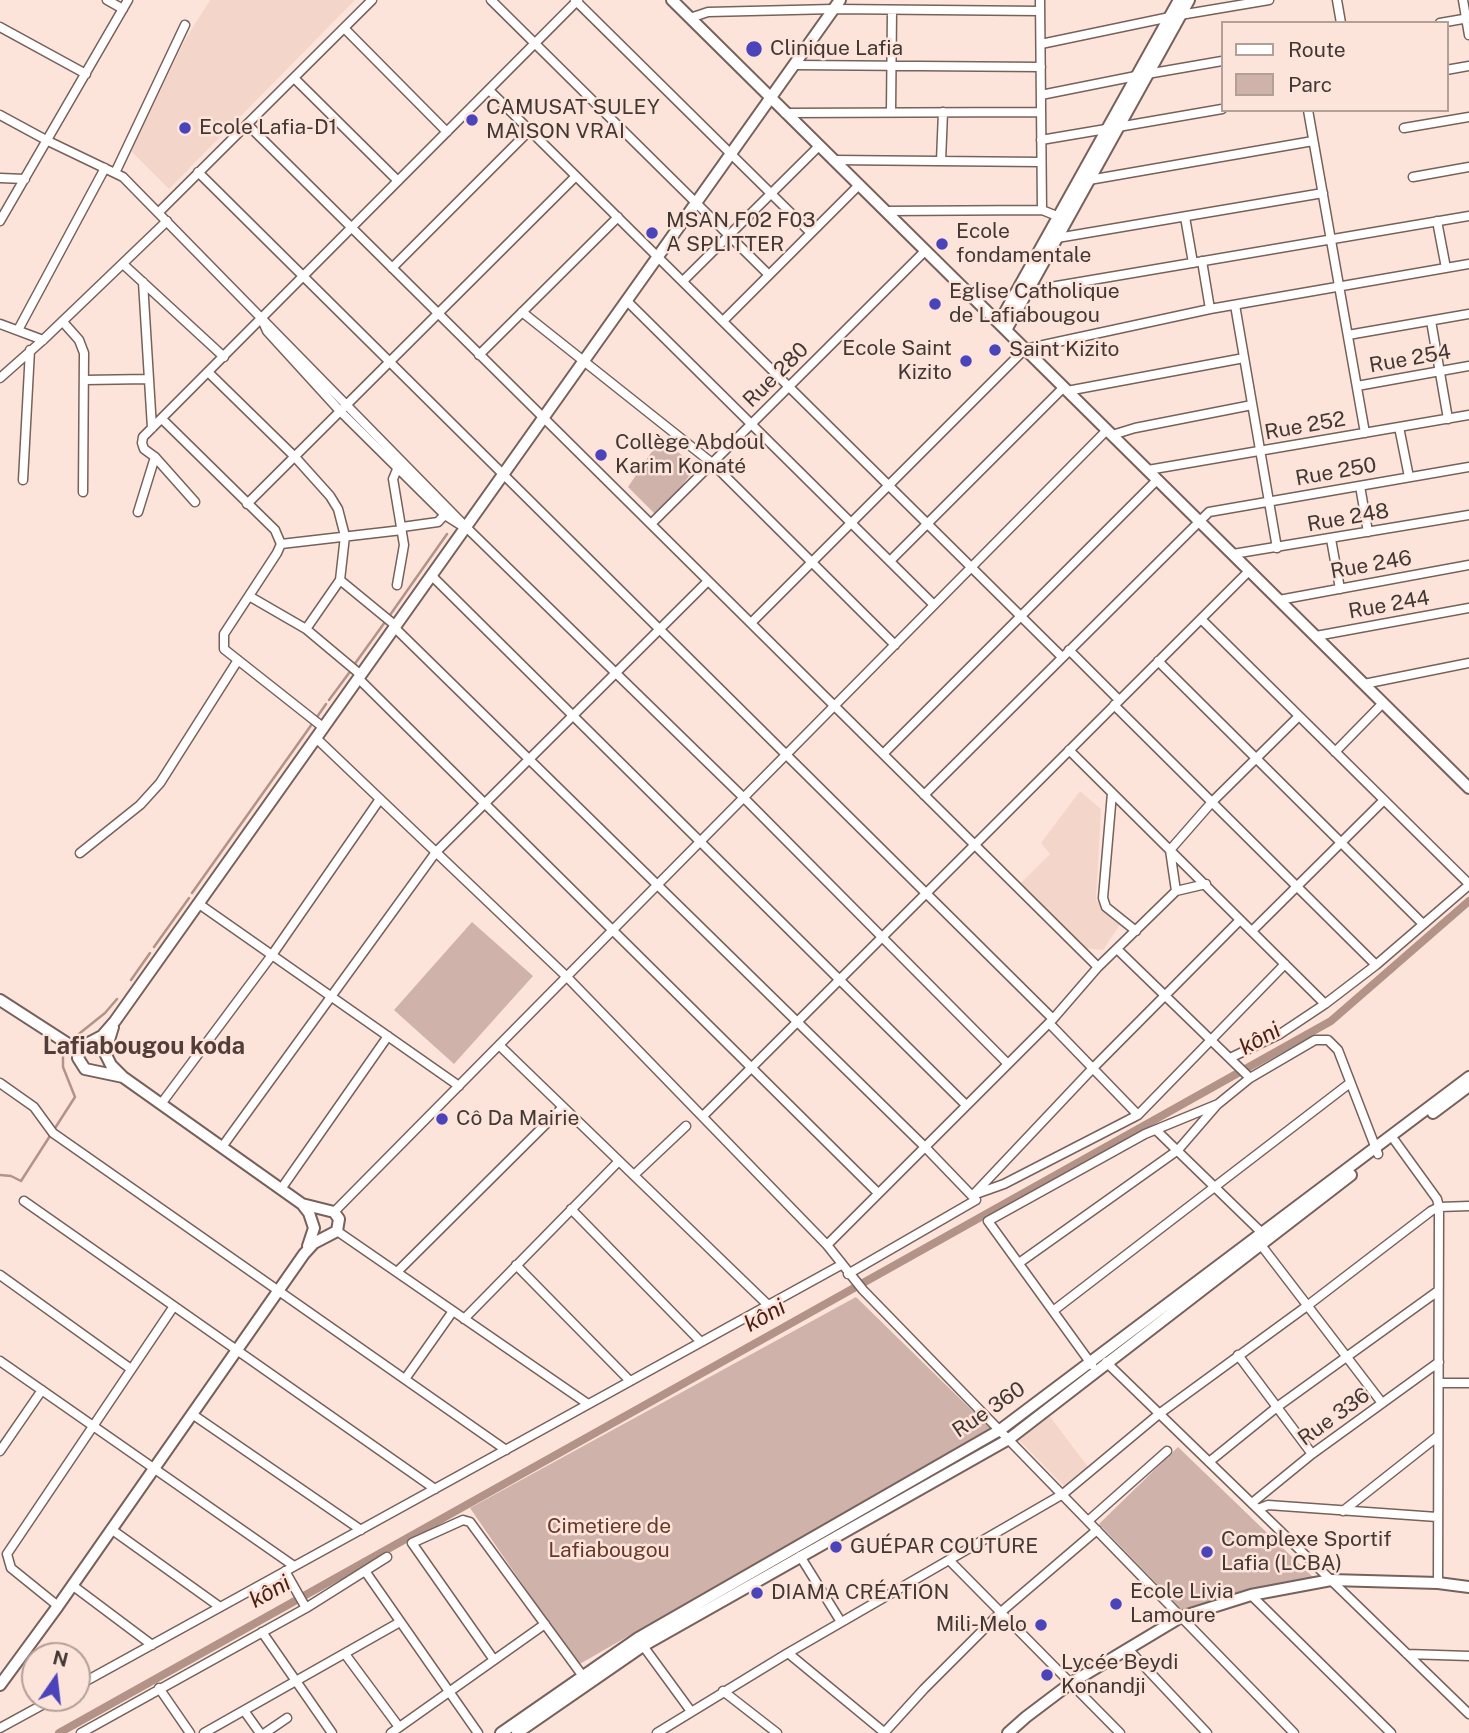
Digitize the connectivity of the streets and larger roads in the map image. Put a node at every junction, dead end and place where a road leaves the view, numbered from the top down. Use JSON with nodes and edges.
{"nodes":[{"id":1,"x":107,"y":0,"type":"edge"},
{"id":2,"x":128,"y":0,"type":"edge"},
{"id":3,"x":372,"y":0,"type":"edge"},
{"id":4,"x":491,"y":0,"type":"edge"},
{"id":5,"x":577,"y":0,"type":"edge"},
{"id":6,"x":672,"y":0,"type":"edge"},
{"id":7,"x":944,"y":0,"type":"edge"},
{"id":8,"x":1040,"y":0,"type":"edge"},
{"id":9,"x":1179,"y":0,"type":"edge"},
{"id":10,"x":1189,"y":0,"type":"edge"},
{"id":11,"x":1269,"y":0,"type":"edge"},
{"id":12,"x":1337,"y":0,"type":"edge"},
{"id":13,"x":1463,"y":0,"type":"edge"},
{"id":14,"x":837,"y":5,"type":"edge"},
{"id":15,"x":122,"y":9,"type":"junction"},
{"id":16,"x":892,"y":10,"type":"junction"},
{"id":17,"x":944,"y":10,"type":"junction"},
{"id":18,"x":1040,"y":11,"type":"junction"},
{"id":19,"x":1175,"y":16,"type":"junction"},
{"id":20,"x":690,"y":18,"type":"junction"},
{"id":21,"x":1467,"y":18,"type":"edge"},
{"id":22,"x":1341,"y":21,"type":"edge"},
{"id":23,"x":1448,"y":22,"type":"edge"},
{"id":24,"x":185,"y":25,"type":"dead end"},
{"id":25,"x":0,"y":27,"type":"edge"},
{"id":26,"x":344,"y":28,"type":"junction"},
{"id":27,"x":1469,"y":35,"type":"edge"},
{"id":28,"x":535,"y":44,"type":"junction"},
{"id":29,"x":1041,"y":44,"type":"junction"},
{"id":30,"x":1220,"y":61,"type":"edge"},
{"id":31,"x":796,"y":65,"type":"junction"},
{"id":32,"x":892,"y":66,"type":"junction"},
{"id":33,"x":1469,"y":66,"type":"edge"},
{"id":34,"x":1041,"y":67,"type":"junction"},
{"id":35,"x":1448,"y":70,"type":"edge"},
{"id":36,"x":86,"y":74,"type":"junction"},
{"id":37,"x":1142,"y":75,"type":"junction"},
{"id":38,"x":294,"y":78,"type":"junction"},
{"id":39,"x":489,"y":90,"type":"junction"},
{"id":40,"x":1041,"y":95,"type":"junction"},
{"id":41,"x":771,"y":98,"type":"junction"},
{"id":42,"x":1220,"y":109,"type":"edge"},
{"id":43,"x":891,"y":112,"type":"junction"},
{"id":44,"x":943,"y":112,"type":"junction"},
{"id":45,"x":1041,"y":112,"type":"junction"},
{"id":46,"x":1308,"y":112,"type":"edge"},
{"id":47,"x":785,"y":113,"type":"junction"},
{"id":48,"x":0,"y":115,"type":"edge"},
{"id":49,"x":1469,"y":117,"type":"edge"},
{"id":50,"x":247,"y":124,"type":"junction"},
{"id":51,"x":1112,"y":128,"type":"junction"},
{"id":52,"x":1404,"y":128,"type":"dead end"},
{"id":53,"x":530,"y":130,"type":"junction"},
{"id":54,"x":447,"y":132,"type":"junction"},
{"id":55,"x":1041,"y":140,"type":"junction"},
{"id":56,"x":48,"y":141,"type":"junction"},
{"id":57,"x":1313,"y":141,"type":"junction"},
{"id":58,"x":819,"y":146,"type":"junction"},
{"id":59,"x":731,"y":154,"type":"junction"},
{"id":60,"x":834,"y":160,"type":"junction"},
{"id":61,"x":941,"y":161,"type":"junction"},
{"id":62,"x":1041,"y":162,"type":"junction"},
{"id":63,"x":1469,"y":167,"type":"edge"},
{"id":64,"x":105,"y":168,"type":"junction"},
{"id":65,"x":198,"y":172,"type":"junction"},
{"id":66,"x":115,"y":173,"type":"junction"},
{"id":67,"x":576,"y":176,"type":"junction"},
{"id":68,"x":1413,"y":177,"type":"dead end"},
{"id":69,"x":0,"y":178,"type":"edge"},
{"id":70,"x":25,"y":179,"type":"junction"},
{"id":71,"x":1089,"y":180,"type":"junction"},
{"id":72,"x":398,"y":181,"type":"junction"},
{"id":73,"x":859,"y":185,"type":"junction"},
{"id":74,"x":1323,"y":193,"type":"junction"},
{"id":75,"x":771,"y":194,"type":"junction"},
{"id":76,"x":696,"y":203,"type":"junction"},
{"id":77,"x":1042,"y":210,"type":"junction"},
{"id":78,"x":885,"y":211,"type":"junction"},
{"id":79,"x":159,"y":212,"type":"junction"},
{"id":80,"x":1469,"y":216,"type":"edge"},
{"id":81,"x":618,"y":217,"type":"junction"},
{"id":82,"x":1185,"y":217,"type":"junction"},
{"id":83,"x":1062,"y":218,"type":"junction"},
{"id":84,"x":167,"y":221,"type":"junction"},
{"id":85,"x":1437,"y":221,"type":"junction"},
{"id":86,"x":0,"y":222,"type":"edge"},
{"id":87,"x":352,"y":228,"type":"junction"},
{"id":88,"x":811,"y":233,"type":"junction"},
{"id":89,"x":729,"y":236,"type":"junction"},
{"id":90,"x":1057,"y":238,"type":"junction"},
{"id":91,"x":1331,"y":239,"type":"junction"},
{"id":92,"x":925,"y":251,"type":"junction"},
{"id":93,"x":659,"y":257,"type":"junction"},
{"id":94,"x":1202,"y":261,"type":"junction"},
{"id":95,"x":1193,"y":263,"type":"junction"},
{"id":96,"x":122,"y":264,"type":"junction"},
{"id":97,"x":1469,"y":264,"type":"edge"},
{"id":98,"x":392,"y":268,"type":"junction"},
{"id":99,"x":1446,"y":268,"type":"junction"},
{"id":100,"x":769,"y":275,"type":"junction"},
{"id":101,"x":304,"y":276,"type":"junction"},
{"id":102,"x":683,"y":281,"type":"junction"},
{"id":103,"x":143,"y":282,"type":"junction"},
{"id":104,"x":1339,"y":287,"type":"junction"},
{"id":105,"x":1026,"y":291,"type":"junction"},
{"id":106,"x":627,"y":301,"type":"junction"},
{"id":107,"x":1235,"y":305,"type":"junction"},
{"id":108,"x":1210,"y":309,"type":"junction"},
{"id":109,"x":522,"y":312,"type":"junction"},
{"id":110,"x":438,"y":314,"type":"junction"},
{"id":111,"x":1469,"y":314,"type":"edge"},
{"id":112,"x":262,"y":320,"type":"junction"},
{"id":113,"x":63,"y":321,"type":"junction"},
{"id":114,"x":723,"y":321,"type":"junction"},
{"id":115,"x":1431,"y":321,"type":"junction"},
{"id":116,"x":0,"y":324,"type":"edge"},
{"id":117,"x":1002,"y":327,"type":"junction"},
{"id":118,"x":19,"y":330,"type":"junction"},
{"id":119,"x":1348,"y":335,"type":"junction"},
{"id":120,"x":43,"y":340,"type":"junction"},
{"id":121,"x":30,"y":349,"type":"junction"},
{"id":122,"x":1025,"y":349,"type":"junction"},
{"id":123,"x":479,"y":355,"type":"junction"},
{"id":124,"x":224,"y":357,"type":"junction"},
{"id":125,"x":1244,"y":358,"type":"junction"},
{"id":126,"x":584,"y":361,"type":"junction"},
{"id":127,"x":390,"y":362,"type":"junction"},
{"id":128,"x":1469,"y":366,"type":"edge"},
{"id":129,"x":1440,"y":371,"type":"junction"},
{"id":130,"x":208,"y":372,"type":"junction"},
{"id":131,"x":0,"y":378,"type":"edge"},
{"id":132,"x":148,"y":379,"type":"junction"},
{"id":133,"x":85,"y":380,"type":"junction"},
{"id":134,"x":1357,"y":386,"type":"junction"},
{"id":135,"x":789,"y":387,"type":"junction"},
{"id":136,"x":1065,"y":389,"type":"junction"},
{"id":137,"x":1252,"y":405,"type":"junction"},
{"id":138,"x":343,"y":408,"type":"junction"},
{"id":139,"x":1469,"y":415,"type":"edge"},
{"id":140,"x":544,"y":418,"type":"junction"},
{"id":141,"x":162,"y":419,"type":"junction"},
{"id":142,"x":1448,"y":419,"type":"junction"},
{"id":143,"x":752,"y":424,"type":"junction"},
{"id":144,"x":1399,"y":427,"type":"junction"},
{"id":145,"x":152,"y":428,"type":"junction"},
{"id":146,"x":1109,"y":433,"type":"junction"},
{"id":147,"x":1365,"y":433,"type":"junction"},
{"id":148,"x":1260,"y":451,"type":"junction"},
{"id":149,"x":155,"y":457,"type":"junction"},
{"id":150,"x":295,"y":457,"type":"junction"},
{"id":151,"x":712,"y":463,"type":"junction"},
{"id":152,"x":399,"y":464,"type":"junction"},
{"id":153,"x":1469,"y":467,"type":"edge"},
{"id":154,"x":1147,"y":470,"type":"junction"},
{"id":155,"x":503,"y":474,"type":"junction"},
{"id":156,"x":1409,"y":477,"type":"junction"},
{"id":157,"x":23,"y":480,"type":"dead end"},
{"id":158,"x":1157,"y":480,"type":"junction"},
{"id":159,"x":889,"y":485,"type":"junction"},
{"id":160,"x":1360,"y":486,"type":"junction"},
{"id":161,"x":83,"y":492,"type":"dead end"},
{"id":162,"x":1269,"y":501,"type":"junction"},
{"id":163,"x":195,"y":502,"type":"dead end"},
{"id":164,"x":247,"y":504,"type":"junction"},
{"id":165,"x":138,"y":512,"type":"dead end"},
{"id":166,"x":447,"y":512,"type":"junction"},
{"id":167,"x":1469,"y":515,"type":"edge"},
{"id":168,"x":1199,"y":521,"type":"junction"},
{"id":169,"x":851,"y":523,"type":"junction"},
{"id":170,"x":651,"y":524,"type":"junction"},
{"id":171,"x":927,"y":524,"type":"junction"},
{"id":172,"x":402,"y":528,"type":"junction"},
{"id":173,"x":467,"y":528,"type":"junction"},
{"id":174,"x":1368,"y":533,"type":"junction"},
{"id":175,"x":345,"y":536,"type":"junction"},
{"id":176,"x":1331,"y":539,"type":"junction"},
{"id":177,"x":281,"y":544,"type":"junction"},
{"id":178,"x":1277,"y":548,"type":"junction"},
{"id":179,"x":1233,"y":554,"type":"junction"},
{"id":180,"x":890,"y":561,"type":"junction"},
{"id":181,"x":812,"y":562,"type":"junction"},
{"id":182,"x":1469,"y":565,"type":"edge"},
{"id":183,"x":972,"y":567,"type":"junction"},
{"id":184,"x":1249,"y":570,"type":"junction"},
{"id":185,"x":432,"y":576,"type":"junction"},
{"id":186,"x":340,"y":580,"type":"junction"},
{"id":187,"x":708,"y":581,"type":"junction"},
{"id":188,"x":397,"y":585,"type":"dead end"},
{"id":189,"x":1340,"y":589,"type":"junction"},
{"id":190,"x":249,"y":596,"type":"junction"},
{"id":191,"x":1279,"y":600,"type":"junction"},
{"id":192,"x":934,"y":605,"type":"junction"},
{"id":193,"x":1469,"y":608,"type":"edge"},
{"id":194,"x":1021,"y":616,"type":"junction"},
{"id":195,"x":1201,"y":618,"type":"junction"},
{"id":196,"x":751,"y":623,"type":"junction"},
{"id":197,"x":395,"y":627,"type":"junction"},
{"id":198,"x":306,"y":629,"type":"junction"},
{"id":199,"x":659,"y":629,"type":"junction"},
{"id":200,"x":1316,"y":636,"type":"junction"},
{"id":201,"x":895,"y":645,"type":"junction"},
{"id":202,"x":1069,"y":650,"type":"junction"},
{"id":203,"x":1062,"y":657,"type":"junction"},
{"id":204,"x":238,"y":660,"type":"junction"},
{"id":205,"x":1158,"y":662,"type":"junction"},
{"id":206,"x":1469,"y":663,"type":"edge"},
{"id":207,"x":614,"y":674,"type":"junction"},
{"id":208,"x":360,"y":677,"type":"junction"},
{"id":209,"x":1364,"y":684,"type":"junction"},
{"id":210,"x":1117,"y":703,"type":"junction"},
{"id":211,"x":1383,"y":703,"type":"junction"},
{"id":212,"x":834,"y":706,"type":"junction"},
{"id":213,"x":573,"y":716,"type":"junction"},
{"id":214,"x":1299,"y":716,"type":"junction"},
{"id":215,"x":324,"y":727,"type":"junction"},
{"id":216,"x":316,"y":738,"type":"junction"},
{"id":217,"x":1069,"y":750,"type":"junction"},
{"id":218,"x":1335,"y":752,"type":"junction"},
{"id":219,"x":883,"y":754,"type":"junction"},
{"id":220,"x":786,"y":755,"type":"junction"},
{"id":221,"x":1256,"y":758,"type":"junction"},
{"id":222,"x":529,"y":759,"type":"junction"},
{"id":223,"x":1469,"y":788,"type":"edge"},
{"id":224,"x":1112,"y":793,"type":"junction"},
{"id":225,"x":924,"y":795,"type":"junction"},
{"id":226,"x":744,"y":798,"type":"junction"},
{"id":227,"x":380,"y":799,"type":"junction"},
{"id":228,"x":1384,"y":800,"type":"junction"},
{"id":229,"x":1212,"y":802,"type":"junction"},
{"id":230,"x":484,"y":804,"type":"junction"},
{"id":231,"x":700,"y":842,"type":"junction"},
{"id":232,"x":1341,"y":843,"type":"junction"},
{"id":233,"x":974,"y":845,"type":"junction"},
{"id":234,"x":1170,"y":850,"type":"junction"},
{"id":235,"x":436,"y":852,"type":"junction"},
{"id":236,"x":80,"y":853,"type":"dead end"},
{"id":237,"x":1206,"y":884,"type":"junction"},
{"id":238,"x":1469,"y":884,"type":"edge"},
{"id":239,"x":658,"y":885,"type":"junction"},
{"id":240,"x":1297,"y":886,"type":"junction"},
{"id":241,"x":1176,"y":891,"type":"junction"},
{"id":242,"x":926,"y":893,"type":"junction"},
{"id":243,"x":199,"y":904,"type":"junction"},
{"id":244,"x":1240,"y":920,"type":"junction"},
{"id":245,"x":1423,"y":924,"type":"junction"},
{"id":246,"x":613,"y":930,"type":"junction"},
{"id":247,"x":1136,"y":931,"type":"junction"},
{"id":248,"x":1252,"y":931,"type":"junction"},
{"id":249,"x":882,"y":937,"type":"junction"},
{"id":250,"x":1118,"y":950,"type":"junction"},
{"id":251,"x":272,"y":955,"type":"junction"},
{"id":252,"x":1285,"y":964,"type":"junction"},
{"id":253,"x":1376,"y":965,"type":"junction"},
{"id":254,"x":1098,"y":967,"type":"junction"},
{"id":255,"x":567,"y":977,"type":"junction"},
{"id":256,"x":839,"y":980,"type":"junction"},
{"id":257,"x":331,"y":996,"type":"junction"},
{"id":258,"x":1165,"y":996,"type":"junction"},
{"id":259,"x":0,"y":1000,"type":"edge"},
{"id":260,"x":1325,"y":1004,"type":"junction"},
{"id":261,"x":116,"y":1021,"type":"junction"},
{"id":262,"x":1051,"y":1021,"type":"junction"},
{"id":263,"x":797,"y":1022,"type":"junction"},
{"id":264,"x":388,"y":1036,"type":"junction"},
{"id":265,"x":1211,"y":1040,"type":"junction"},
{"id":266,"x":499,"y":1045,"type":"junction"},
{"id":267,"x":83,"y":1047,"type":"junction"},
{"id":268,"x":105,"y":1053,"type":"junction"},
{"id":269,"x":1230,"y":1058,"type":"junction"},
{"id":270,"x":1008,"y":1064,"type":"junction"},
{"id":271,"x":751,"y":1068,"type":"junction"},
{"id":272,"x":1093,"y":1068,"type":"junction"},
{"id":273,"x":94,"y":1070,"type":"junction"},
{"id":274,"x":1246,"y":1074,"type":"junction"},
{"id":275,"x":123,"y":1077,"type":"junction"},
{"id":276,"x":1469,"y":1077,"type":"edge"},
{"id":277,"x":0,"y":1083,"type":"edge"},
{"id":278,"x":1350,"y":1083,"type":"junction"},
{"id":279,"x":459,"y":1086,"type":"junction"},
{"id":280,"x":1469,"y":1086,"type":"edge"},
{"id":281,"x":160,"y":1104,"type":"junction"},
{"id":282,"x":1218,"y":1104,"type":"junction"},
{"id":283,"x":966,"y":1105,"type":"junction"},
{"id":284,"x":563,"y":1107,"type":"junction"},
{"id":285,"x":1138,"y":1115,"type":"junction"},
{"id":286,"x":703,"y":1116,"type":"junction"},
{"id":287,"x":686,"y":1126,"type":"dead end"},
{"id":288,"x":1156,"y":1130,"type":"junction"},
{"id":289,"x":1395,"y":1141,"type":"junction"},
{"id":290,"x":222,"y":1147,"type":"junction"},
{"id":291,"x":925,"y":1147,"type":"junction"},
{"id":292,"x":1178,"y":1150,"type":"junction"},
{"id":293,"x":1377,"y":1151,"type":"junction"},
{"id":294,"x":619,"y":1161,"type":"junction"},
{"id":295,"x":634,"y":1175,"type":"junction"},
{"id":296,"x":1215,"y":1187,"type":"junction"},
{"id":297,"x":281,"y":1189,"type":"junction"},
{"id":298,"x":878,"y":1194,"type":"junction"},
{"id":299,"x":973,"y":1195,"type":"junction"},
{"id":300,"x":24,"y":1201,"type":"dead end"},
{"id":301,"x":302,"y":1204,"type":"junction"},
{"id":302,"x":1469,"y":1206,"type":"edge"},
{"id":303,"x":1439,"y":1207,"type":"junction"},
{"id":304,"x":571,"y":1209,"type":"junction"},
{"id":305,"x":332,"y":1211,"type":"junction"},
{"id":306,"x":313,"y":1225,"type":"junction"},
{"id":307,"x":337,"y":1231,"type":"junction"},
{"id":308,"x":1261,"y":1232,"type":"junction"},
{"id":309,"x":324,"y":1236,"type":"junction"},
{"id":310,"x":827,"y":1245,"type":"junction"},
{"id":311,"x":1261,"y":1245,"type":"junction"},
{"id":312,"x":304,"y":1254,"type":"junction"},
{"id":313,"x":1019,"y":1263,"type":"junction"},
{"id":314,"x":516,"y":1265,"type":"junction"},
{"id":315,"x":841,"y":1265,"type":"junction"},
{"id":316,"x":397,"y":1272,"type":"junction"},
{"id":317,"x":848,"y":1274,"type":"junction"},
{"id":318,"x":0,"y":1275,"type":"edge"},
{"id":319,"x":279,"y":1291,"type":"junction"},
{"id":320,"x":1438,"y":1291,"type":"junction"},
{"id":321,"x":768,"y":1305,"type":"junction"},
{"id":322,"x":174,"y":1306,"type":"junction"},
{"id":323,"x":1307,"y":1306,"type":"junction"},
{"id":324,"x":453,"y":1311,"type":"junction"},
{"id":325,"x":1053,"y":1311,"type":"junction"},
{"id":326,"x":464,"y":1319,"type":"junction"},
{"id":327,"x":702,"y":1342,"type":"junction"},
{"id":328,"x":237,"y":1350,"type":"junction"},
{"id":329,"x":1238,"y":1355,"type":"junction"},
{"id":330,"x":1347,"y":1357,"type":"junction"},
{"id":331,"x":0,"y":1361,"type":"edge"},
{"id":332,"x":1107,"y":1362,"type":"junction"},
{"id":333,"x":1439,"y":1362,"type":"junction"},
{"id":334,"x":1093,"y":1366,"type":"junction"},
{"id":335,"x":131,"y":1369,"type":"junction"},
{"id":336,"x":405,"y":1379,"type":"junction"},
{"id":337,"x":630,"y":1381,"type":"junction"},
{"id":338,"x":1439,"y":1382,"type":"junction"},
{"id":339,"x":1469,"y":1384,"type":"edge"},
{"id":340,"x":42,"y":1391,"type":"junction"},
{"id":341,"x":1382,"y":1403,"type":"junction"},
{"id":342,"x":588,"y":1404,"type":"junction"},
{"id":343,"x":1278,"y":1408,"type":"junction"},
{"id":344,"x":192,"y":1414,"type":"junction"},
{"id":345,"x":1159,"y":1414,"type":"junction"},
{"id":346,"x":92,"y":1425,"type":"junction"},
{"id":347,"x":1000,"y":1430,"type":"junction"},
{"id":348,"x":1438,"y":1436,"type":"junction"},
{"id":349,"x":1009,"y":1439,"type":"junction"},
{"id":350,"x":506,"y":1450,"type":"junction"},
{"id":351,"x":0,"y":1451,"type":"edge"},
{"id":352,"x":1167,"y":1451,"type":"dead end"},
{"id":353,"x":1312,"y":1454,"type":"junction"},
{"id":354,"x":1209,"y":1462,"type":"junction"},
{"id":355,"x":154,"y":1469,"type":"junction"},
{"id":356,"x":435,"y":1489,"type":"junction"},
{"id":357,"x":1063,"y":1494,"type":"junction"},
{"id":358,"x":1255,"y":1506,"type":"junction"},
{"id":359,"x":1343,"y":1511,"type":"junction"},
{"id":360,"x":1437,"y":1517,"type":"junction"},
{"id":361,"x":1088,"y":1521,"type":"junction"},
{"id":362,"x":111,"y":1530,"type":"junction"},
{"id":363,"x":361,"y":1530,"type":"junction"},
{"id":364,"x":1097,"y":1530,"type":"junction"},
{"id":365,"x":4,"y":1554,"type":"edge"},
{"id":366,"x":800,"y":1556,"type":"junction"},
{"id":367,"x":387,"y":1557,"type":"dead end"},
{"id":368,"x":949,"y":1560,"type":"junction"},
{"id":369,"x":294,"y":1566,"type":"junction"},
{"id":370,"x":285,"y":1571,"type":"junction"},
{"id":371,"x":365,"y":1571,"type":"junction"},
{"id":372,"x":1331,"y":1580,"type":"junction"},
{"id":373,"x":1438,"y":1583,"type":"junction"},
{"id":374,"x":72,"y":1585,"type":"junction"},
{"id":375,"x":1469,"y":1587,"type":"edge"},
{"id":376,"x":1251,"y":1595,"type":"junction"},
{"id":377,"x":58,"y":1606,"type":"junction"},
{"id":378,"x":305,"y":1606,"type":"junction"},
{"id":379,"x":220,"y":1607,"type":"junction"},
{"id":380,"x":1001,"y":1612,"type":"junction"},
{"id":381,"x":1181,"y":1618,"type":"junction"},
{"id":382,"x":400,"y":1622,"type":"junction"},
{"id":383,"x":841,"y":1622,"type":"junction"},
{"id":384,"x":545,"y":1624,"type":"junction"},
{"id":385,"x":262,"y":1632,"type":"junction"},
{"id":386,"x":640,"y":1642,"type":"junction"},
{"id":387,"x":152,"y":1644,"type":"junction"},
{"id":388,"x":1128,"y":1649,"type":"junction"},
{"id":389,"x":788,"y":1653,"type":"junction"},
{"id":390,"x":345,"y":1654,"type":"junction"},
{"id":391,"x":1407,"y":1654,"type":"junction"},
{"id":392,"x":1469,"y":1656,"type":"edge"},
{"id":393,"x":494,"y":1660,"type":"junction"},
{"id":394,"x":582,"y":1675,"type":"junction"},
{"id":395,"x":91,"y":1678,"type":"edge"},
{"id":396,"x":296,"y":1682,"type":"junction"},
{"id":397,"x":1071,"y":1683,"type":"junction"},
{"id":398,"x":0,"y":1685,"type":"edge"},
{"id":399,"x":159,"y":1688,"type":"junction"},
{"id":400,"x":723,"y":1691,"type":"junction"},
{"id":401,"x":448,"y":1692,"type":"junction"},
{"id":402,"x":690,"y":1710,"type":"junction"},
{"id":403,"x":29,"y":1712,"type":"edge"},
{"id":404,"x":245,"y":1712,"type":"junction"},
{"id":405,"x":1469,"y":1714,"type":"edge"},
{"id":406,"x":287,"y":1718,"type":"dead end"},
{"id":407,"x":399,"y":1727,"type":"junction"},
{"id":408,"x":0,"y":1728,"type":"edge"},
{"id":409,"x":1114,"y":1731,"type":"edge"},
{"id":410,"x":81,"y":1733,"type":"edge"},
{"id":411,"x":190,"y":1733,"type":"edge"},
{"id":412,"x":204,"y":1733,"type":"edge"},
{"id":413,"x":262,"y":1733,"type":"edge"},
{"id":414,"x":332,"y":1733,"type":"edge"},
{"id":415,"x":391,"y":1733,"type":"edge"},
{"id":416,"x":478,"y":1733,"type":"edge"},
{"id":417,"x":501,"y":1733,"type":"edge"},
{"id":418,"x":517,"y":1733,"type":"edge"},
{"id":419,"x":657,"y":1733,"type":"edge"},
{"id":420,"x":777,"y":1733,"type":"edge"},
{"id":421,"x":884,"y":1733,"type":"edge"},
{"id":422,"x":1008,"y":1733,"type":"edge"},
{"id":423,"x":1207,"y":1733,"type":"edge"},
{"id":424,"x":1294,"y":1733,"type":"edge"},
{"id":425,"x":1391,"y":1733,"type":"edge"}],
"edges":[{"from":1,"to":15,"type":"street"},
{"from":2,"to":15,"type":"street"},
{"from":3,"to":26,"type":"street"},
{"from":4,"to":28,"type":"street"},
{"from":5,"to":28,"type":"street"},
{"from":5,"to":59,"type":"street"},
{"from":6,"to":20,"type":"street"},
{"from":7,"to":17,"type":"street"},
{"from":8,"to":18,"type":"street"},
{"from":9,"to":19,"type":"street"},
{"from":10,"to":19,"type":"street"},
{"from":11,"to":19,"type":"street"},
{"from":12,"to":22,"type":"street"},
{"from":13,"to":21,"type":"street"},
{"from":14,"to":16,"type":"street"},
{"from":14,"to":20,"type":"street"},
{"from":14,"to":31,"type":"street"},
{"from":15,"to":36,"type":"street"},
{"from":16,"to":17,"type":"street"},
{"from":16,"to":32,"type":"street"},
{"from":17,"to":18,"type":"street"},
{"from":18,"to":29,"type":"street"},
{"from":19,"to":29,"type":"street"},
{"from":19,"to":37,"type":"street"},
{"from":20,"to":41,"type":"street"},
{"from":21,"to":23,"type":"street"},
{"from":21,"to":27,"type":"street"},
{"from":24,"to":66,"type":"street"},
{"from":25,"to":36,"type":"street"},
{"from":26,"to":38,"type":"street"},
{"from":26,"to":54,"type":"street"},
{"from":28,"to":39,"type":"street"},
{"from":28,"to":76,"type":"street"},
{"from":29,"to":34,"type":"street"},
{"from":30,"to":37,"type":"street"},
{"from":31,"to":32,"type":"street"},
{"from":31,"to":41,"type":"street"},
{"from":32,"to":34,"type":"street"},
{"from":32,"to":43,"type":"street"},
{"from":33,"to":35,"type":"street"},
{"from":34,"to":40,"type":"street"},
{"from":36,"to":56,"type":"street"},
{"from":37,"to":40,"type":"street"},
{"from":37,"to":51,"type":"street"},
{"from":38,"to":50,"type":"street"},
{"from":38,"to":72,"type":"street"},
{"from":39,"to":53,"type":"street"},
{"from":39,"to":54,"type":"street"},
{"from":40,"to":45,"type":"street"},
{"from":41,"to":47,"type":"street"},
{"from":41,"to":59,"type":"street"},
{"from":42,"to":51,"type":"street"},
{"from":43,"to":44,"type":"street"},
{"from":43,"to":47,"type":"street"},
{"from":44,"to":45,"type":"street"},
{"from":44,"to":61,"type":"street"},
{"from":45,"to":55,"type":"street"},
{"from":46,"to":57,"type":"street"},
{"from":47,"to":58,"type":"street"},
{"from":48,"to":56,"type":"street"},
{"from":49,"to":52,"type":"street"},
{"from":50,"to":65,"type":"street"},
{"from":50,"to":87,"type":"street"},
{"from":51,"to":55,"type":"street"},
{"from":51,"to":71,"type":"street"},
{"from":51,"to":83,"type":"street"},
{"from":53,"to":67,"type":"street"},
{"from":53,"to":98,"type":"street"},
{"from":54,"to":72,"type":"street"},
{"from":55,"to":62,"type":"street"},
{"from":56,"to":64,"type":"street"},
{"from":56,"to":70,"type":"street"},
{"from":57,"to":71,"type":"street"},
{"from":57,"to":74,"type":"street"},
{"from":58,"to":60,"type":"street"},
{"from":58,"to":75,"type":"street"},
{"from":59,"to":75,"type":"street"},
{"from":59,"to":76,"type":"street"},
{"from":60,"to":61,"type":"street"},
{"from":60,"to":73,"type":"street"},
{"from":61,"to":62,"type":"street"},
{"from":62,"to":77,"type":"street"},
{"from":63,"to":68,"type":"street"},
{"from":64,"to":66,"type":"street"},
{"from":64,"to":118,"type":"street"},
{"from":65,"to":79,"type":"street"},
{"from":65,"to":101,"type":"street"},
{"from":66,"to":79,"type":"street"},
{"from":67,"to":81,"type":"street"},
{"from":67,"to":110,"type":"street"},
{"from":69,"to":70,"type":"street"},
{"from":70,"to":86,"type":"street"},
{"from":71,"to":83,"type":"street"},
{"from":72,"to":87,"type":"street"},
{"from":73,"to":78,"type":"street"},
{"from":73,"to":88,"type":"street"},
{"from":74,"to":82,"type":"street"},
{"from":74,"to":91,"type":"street"},
{"from":75,"to":88,"type":"street"},
{"from":75,"to":89,"type":"street"},
{"from":76,"to":89,"type":"street"},
{"from":76,"to":93,"type":"street"},
{"from":77,"to":78,"type":"street"},
{"from":77,"to":83,"type":"street"},
{"from":78,"to":92,"type":"street"},
{"from":79,"to":84,"type":"street"},
{"from":80,"to":85,"type":"street"},
{"from":81,"to":93,"type":"street"},
{"from":81,"to":109,"type":"street"},
{"from":82,"to":90,"type":"street"},
{"from":82,"to":95,"type":"street"},
{"from":83,"to":90,"type":"street"},
{"from":83,"to":117,"type":"street"},
{"from":84,"to":96,"type":"street"},
{"from":84,"to":112,"type":"street"},
{"from":85,"to":91,"type":"street"},
{"from":85,"to":99,"type":"street"},
{"from":87,"to":98,"type":"street"},
{"from":87,"to":101,"type":"street"},
{"from":88,"to":100,"type":"street"},
{"from":89,"to":100,"type":"street"},
{"from":89,"to":102,"type":"street"},
{"from":90,"to":105,"type":"street"},
{"from":91,"to":94,"type":"street"},
{"from":91,"to":104,"type":"street"},
{"from":92,"to":117,"type":"street"},
{"from":92,"to":135,"type":"street","name":"Rue 280"},
{"from":93,"to":102,"type":"street"},
{"from":93,"to":106,"type":"street"},
{"from":94,"to":95,"type":"street"},
{"from":94,"to":108,"type":"street"},
{"from":95,"to":105,"type":"street"},
{"from":96,"to":103,"type":"street"},
{"from":96,"to":113,"type":"street"},
{"from":97,"to":99,"type":"street"},
{"from":98,"to":110,"type":"street"},
{"from":99,"to":104,"type":"street"},
{"from":100,"to":114,"type":"street"},
{"from":101,"to":112,"type":"street"},
{"from":101,"to":127,"type":"street"},
{"from":102,"to":114,"type":"street"},
{"from":103,"to":124,"type":"street"},
{"from":103,"to":132,"type":"street"},
{"from":104,"to":107,"type":"street"},
{"from":104,"to":119,"type":"street"},
{"from":105,"to":117,"type":"street"},
{"from":106,"to":126,"type":"street"},
{"from":106,"to":143,"type":"street"},
{"from":107,"to":108,"type":"street"},
{"from":107,"to":125,"type":"street"},
{"from":108,"to":122,"type":"street"},
{"from":109,"to":123,"type":"street"},
{"from":109,"to":126,"type":"street"},
{"from":110,"to":123,"type":"street"},
{"from":110,"to":127,"type":"street"},
{"from":111,"to":115,"type":"street"},
{"from":112,"to":124,"type":"street"},
{"from":112,"to":138,"type":"street"},
{"from":113,"to":120,"type":"street"},
{"from":113,"to":133,"type":"street"},
{"from":114,"to":135,"type":"street"},
{"from":115,"to":119,"type":"street"},
{"from":115,"to":129,"type":"street"},
{"from":116,"to":118,"type":"street"},
{"from":117,"to":122,"type":"street"},
{"from":118,"to":120,"type":"street"},
{"from":119,"to":134,"type":"street"},
{"from":120,"to":121,"type":"street"},
{"from":121,"to":131,"type":"street"},
{"from":121,"to":157,"type":"street"},
{"from":122,"to":136,"type":"street"},
{"from":122,"to":159,"type":"street"},
{"from":123,"to":140,"type":"street"},
{"from":124,"to":130,"type":"street"},
{"from":125,"to":136,"type":"street"},
{"from":125,"to":137,"type":"street"},
{"from":126,"to":140,"type":"street"},
{"from":126,"to":151,"type":"street"},
{"from":127,"to":138,"type":"street"},
{"from":127,"to":155,"type":"street"},
{"from":128,"to":129,"type":"street","name":"Rue 254"},
{"from":129,"to":134,"type":"street","name":"Rue 254"},
{"from":129,"to":142,"type":"street"},
{"from":130,"to":141,"type":"street"},
{"from":130,"to":150,"type":"street"},
{"from":132,"to":133,"type":"street"},
{"from":132,"to":145,"type":"street"},
{"from":133,"to":161,"type":"street"},
{"from":134,"to":147,"type":"street"},
{"from":135,"to":143,"type":"street","name":"Rue 280"},
{"from":135,"to":159,"type":"street"},
{"from":136,"to":146,"type":"street"},
{"from":136,"to":171,"type":"street"},
{"from":137,"to":146,"type":"street"},
{"from":137,"to":148,"type":"street"},
{"from":138,"to":150,"type":"street"},
{"from":138,"to":152,"type":"street"},
{"from":139,"to":142,"type":"street","name":"Rue 252"},
{"from":140,"to":155,"type":"street"},
{"from":140,"to":170,"type":"street"},
{"from":141,"to":145,"type":"street"},
{"from":141,"to":164,"type":"street"},
{"from":142,"to":144,"type":"street","name":"Rue 252"},
{"from":143,"to":151,"type":"street","name":"Rue 280"},
{"from":143,"to":169,"type":"street"},
{"from":144,"to":147,"type":"street","name":"Rue 252"},
{"from":144,"to":156,"type":"street"},
{"from":145,"to":149,"type":"street"},
{"from":146,"to":154,"type":"street"},
{"from":146,"to":183,"type":"street"},
{"from":147,"to":148,"type":"street","name":"Rue 252"},
{"from":148,"to":154,"type":"street","name":"Rue 252"},
{"from":148,"to":162,"type":"street"},
{"from":149,"to":163,"type":"street"},
{"from":149,"to":165,"type":"street"},
{"from":150,"to":164,"type":"street"},
{"from":150,"to":175,"type":"street"},
{"from":151,"to":170,"type":"street","name":"Rue 280"},
{"from":151,"to":181,"type":"street"},
{"from":152,"to":166,"type":"street"},
{"from":152,"to":172,"type":"street"},
{"from":153,"to":156,"type":"street","name":"Rue 250"},
{"from":154,"to":158,"type":"street"},
{"from":155,"to":173,"type":"street"},
{"from":155,"to":199,"type":"street"},
{"from":156,"to":160,"type":"street","name":"Rue 250"},
{"from":158,"to":168,"type":"street"},
{"from":158,"to":194,"type":"street"},
{"from":159,"to":169,"type":"street"},
{"from":159,"to":171,"type":"street"},
{"from":160,"to":162,"type":"street","name":"Rue 250"},
{"from":160,"to":174,"type":"street"},
{"from":162,"to":168,"type":"street","name":"Rue 250"},
{"from":162,"to":178,"type":"street"},
{"from":164,"to":177,"type":"street"},
{"from":166,"to":172,"type":"street"},
{"from":166,"to":173,"type":"street"},
{"from":167,"to":174,"type":"street","name":"Rue 248"},
{"from":168,"to":179,"type":"street"},
{"from":168,"to":202,"type":"street"},
{"from":169,"to":180,"type":"street"},
{"from":169,"to":181,"type":"street"},
{"from":170,"to":187,"type":"street"},
{"from":171,"to":180,"type":"street"},
{"from":171,"to":183,"type":"street"},
{"from":172,"to":175,"type":"street"},
{"from":172,"to":188,"type":"street"},
{"from":173,"to":185,"type":"street"},
{"from":173,"to":207,"type":"street"},
{"from":174,"to":176,"type":"street","name":"Rue 248"},
{"from":175,"to":177,"type":"street"},
{"from":175,"to":186,"type":"street"},
{"from":176,"to":178,"type":"street","name":"Rue 248"},
{"from":176,"to":189,"type":"street"},
{"from":177,"to":190,"type":"street"},
{"from":178,"to":179,"type":"street","name":"Rue 248"},
{"from":179,"to":184,"type":"street"},
{"from":180,"to":192,"type":"street"},
{"from":181,"to":196,"type":"street"},
{"from":181,"to":201,"type":"street"},
{"from":182,"to":189,"type":"street","name":"Rue 246"},
{"from":183,"to":192,"type":"street"},
{"from":183,"to":194,"type":"street"},
{"from":184,"to":191,"type":"street"},
{"from":184,"to":195,"type":"street"},
{"from":185,"to":197,"type":"street"},
{"from":185,"to":213,"type":"street"},
{"from":186,"to":197,"type":"street"},
{"from":186,"to":198,"type":"street"},
{"from":187,"to":196,"type":"street"},
{"from":187,"to":199,"type":"street"},
{"from":189,"to":191,"type":"street","name":"Rue 246"},
{"from":190,"to":198,"type":"street"},
{"from":190,"to":204,"type":"street"},
{"from":191,"to":200,"type":"street"},
{"from":192,"to":201,"type":"street"},
{"from":193,"to":200,"type":"street","name":"Rue 244"},
{"from":194,"to":203,"type":"street"},
{"from":194,"to":219,"type":"street"},
{"from":195,"to":205,"type":"street"},
{"from":195,"to":214,"type":"street"},
{"from":196,"to":212,"type":"street"},
{"from":197,"to":208,"type":"street"},
{"from":197,"to":222,"type":"street"},
{"from":198,"to":208,"type":"street"},
{"from":199,"to":207,"type":"street"},
{"from":199,"to":220,"type":"street"},
{"from":200,"to":209,"type":"street"},
{"from":201,"to":212,"type":"street"},
{"from":202,"to":203,"type":"street"},
{"from":202,"to":210,"type":"street"},
{"from":203,"to":225,"type":"street"},
{"from":204,"to":215,"type":"street"},
{"from":204,"to":236,"type":"street"},
{"from":205,"to":210,"type":"street"},
{"from":205,"to":221,"type":"street"},
{"from":206,"to":209,"type":"street"},
{"from":207,"to":213,"type":"street"},
{"from":207,"to":226,"type":"street"},
{"from":208,"to":215,"type":"street"},
{"from":208,"to":230,"type":"street"},
{"from":209,"to":211,"type":"street"},
{"from":210,"to":217,"type":"street"},
{"from":210,"to":229,"type":"street"},
{"from":211,"to":218,"type":"street"},
{"from":211,"to":223,"type":"street"},
{"from":212,"to":219,"type":"street"},
{"from":212,"to":220,"type":"street"},
{"from":213,"to":222,"type":"street"},
{"from":213,"to":231,"type":"street"},
{"from":214,"to":218,"type":"street"},
{"from":214,"to":221,"type":"street"},
{"from":215,"to":216,"type":"street"},
{"from":216,"to":227,"type":"street"},
{"from":216,"to":243,"type":"street"},
{"from":217,"to":224,"type":"street"},
{"from":217,"to":233,"type":"street"},
{"from":218,"to":228,"type":"street"},
{"from":219,"to":225,"type":"street"},
{"from":220,"to":226,"type":"street"},
{"from":220,"to":242,"type":"street"},
{"from":221,"to":229,"type":"street"},
{"from":221,"to":232,"type":"street"},
{"from":222,"to":230,"type":"street"},
{"from":222,"to":239,"type":"street"},
{"from":224,"to":234,"type":"street"},
{"from":224,"to":247,"type":"street"},
{"from":225,"to":233,"type":"street"},
{"from":226,"to":231,"type":"street"},
{"from":226,"to":249,"type":"street"},
{"from":227,"to":235,"type":"street"},
{"from":227,"to":251,"type":"street"},
{"from":228,"to":232,"type":"street"},
{"from":228,"to":238,"type":"street"},
{"from":229,"to":234,"type":"street"},
{"from":229,"to":240,"type":"street"},
{"from":230,"to":235,"type":"street"},
{"from":230,"to":246,"type":"street"},
{"from":231,"to":239,"type":"street"},
{"from":231,"to":256,"type":"street"},
{"from":232,"to":240,"type":"street"},
{"from":232,"to":245,"type":"street"},
{"from":233,"to":242,"type":"street"},
{"from":233,"to":254,"type":"street"},
{"from":234,"to":237,"type":"street"},
{"from":234,"to":241,"type":"street"},
{"from":235,"to":255,"type":"street"},
{"from":235,"to":257,"type":"street"},
{"from":237,"to":241,"type":"street"},
{"from":237,"to":244,"type":"street"},
{"from":238,"to":245,"type":"street"},
{"from":239,"to":246,"type":"street"},
{"from":239,"to":263,"type":"street"},
{"from":240,"to":248,"type":"street"},
{"from":240,"to":253,"type":"street"},
{"from":241,"to":247,"type":"street"},
{"from":242,"to":249,"type":"street"},
{"from":242,"to":262,"type":"street"},
{"from":243,"to":251,"type":"street"},
{"from":243,"to":261,"type":"street"},
{"from":244,"to":248,"type":"street"},
{"from":244,"to":258,"type":"street"},
{"from":245,"to":253,"type":"street"},
{"from":246,"to":255,"type":"street"},
{"from":246,"to":271,"type":"street"},
{"from":247,"to":250,"type":"street"},
{"from":248,"to":252,"type":"street"},
{"from":249,"to":256,"type":"street"},
{"from":249,"to":270,"type":"street"},
{"from":250,"to":254,"type":"street"},
{"from":250,"to":258,"type":"street"},
{"from":251,"to":257,"type":"street"},
{"from":251,"to":281,"type":"street"},
{"from":252,"to":260,"type":"street"},
{"from":252,"to":265,"type":"street"},
{"from":253,"to":260,"type":"street"},
{"from":254,"to":262,"type":"street"},
{"from":255,"to":266,"type":"street"},
{"from":255,"to":286,"type":"street"},
{"from":256,"to":263,"type":"street"},
{"from":256,"to":283,"type":"street"},
{"from":257,"to":264,"type":"street"},
{"from":257,"to":290,"type":"street"},
{"from":258,"to":265,"type":"street"},
{"from":258,"to":272,"type":"street"},
{"from":259,"to":267,"type":"street"},
{"from":260,"to":269,"type":"street"},
{"from":261,"to":267,"type":"street"},
{"from":261,"to":268,"type":"street"},
{"from":262,"to":270,"type":"street"},
{"from":262,"to":272,"type":"street"},
{"from":263,"to":271,"type":"street"},
{"from":263,"to":291,"type":"street"},
{"from":264,"to":279,"type":"street"},
{"from":264,"to":297,"type":"street"},
{"from":265,"to":269,"type":"street"},
{"from":265,"to":285,"type":"street"},
{"from":266,"to":279,"type":"street"},
{"from":266,"to":284,"type":"street"},
{"from":267,"to":268,"type":"street"},
{"from":267,"to":273,"type":"street"},
{"from":268,"to":273,"type":"street"},
{"from":268,"to":275,"type":"street"},
{"from":269,"to":274,"type":"street"},
{"from":270,"to":283,"type":"street"},
{"from":271,"to":286,"type":"street"},
{"from":271,"to":298,"type":"street"},
{"from":272,"to":285,"type":"street"},
{"from":272,"to":299,"type":"street"},
{"from":273,"to":275,"type":"street"},
{"from":274,"to":278,"type":"street"},
{"from":274,"to":282,"type":"street"},
{"from":275,"to":281,"type":"street"},
{"from":276,"to":293,"type":"street","name":"Rue 360"},
{"from":277,"to":319,"type":"street"},
{"from":278,"to":293,"type":"street"},
{"from":278,"to":296,"type":"street"},
{"from":279,"to":305,"type":"street"},
{"from":280,"to":289,"type":"street","name":"Rue 360"},
{"from":281,"to":290,"type":"street"},
{"from":282,"to":288,"type":"street"},
{"from":282,"to":292,"type":"street"},
{"from":283,"to":291,"type":"street"},
{"from":284,"to":294,"type":"street"},
{"from":284,"to":316,"type":"street"},
{"from":285,"to":299,"type":"street"},
{"from":286,"to":310,"type":"street"},
{"from":287,"to":295,"type":"street"},
{"from":288,"to":292,"type":"street"},
{"from":288,"to":313,"type":"street"},
{"from":289,"to":293,"type":"street","name":"Rue 360"},
{"from":289,"to":303,"type":"street"},
{"from":290,"to":297,"type":"street"},
{"from":291,"to":298,"type":"street"},
{"from":291,"to":299,"type":"street"},
{"from":292,"to":296,"type":"street"},
{"from":292,"to":313,"type":"street"},
{"from":293,"to":308,"type":"street","name":"Rue 360"},
{"from":293,"to":311,"type":"street","name":"Rue 360"},
{"from":294,"to":295,"type":"street"},
{"from":294,"to":304,"type":"street"},
{"from":295,"to":321,"type":"street"},
{"from":296,"to":308,"type":"street"},
{"from":296,"to":325,"type":"street"},
{"from":297,"to":301,"type":"street"},
{"from":298,"to":310,"type":"street"},
{"from":299,"to":317,"type":"street"},
{"from":300,"to":322,"type":"street"},
{"from":301,"to":305,"type":"street"},
{"from":301,"to":306,"type":"street"},
{"from":302,"to":303,"type":"street"},
{"from":303,"to":320,"type":"street"},
{"from":303,"to":323,"type":"street"},
{"from":304,"to":314,"type":"street"},
{"from":304,"to":327,"type":"street"},
{"from":305,"to":306,"type":"street"},
{"from":305,"to":307,"type":"street"},
{"from":306,"to":309,"type":"street"},
{"from":306,"to":312,"type":"street"},
{"from":307,"to":309,"type":"street"},
{"from":307,"to":316,"type":"street"},
{"from":308,"to":334,"type":"street","name":"Rue 360"},
{"from":309,"to":312,"type":"street"},
{"from":310,"to":315,"type":"street"},
{"from":311,"to":323,"type":"street"},
{"from":311,"to":332,"type":"street","name":"Rue 360"},
{"from":312,"to":319,"type":"street"},
{"from":313,"to":325,"type":"street"},
{"from":314,"to":326,"type":"street"},
{"from":314,"to":337,"type":"street"},
{"from":315,"to":317,"type":"street"},
{"from":315,"to":321,"type":"street"},
{"from":316,"to":324,"type":"street"},
{"from":317,"to":347,"type":"street"},
{"from":318,"to":335,"type":"street"},
{"from":319,"to":328,"type":"street"},
{"from":319,"to":336,"type":"street"},
{"from":320,"to":330,"type":"street"},
{"from":320,"to":333,"type":"street"},
{"from":321,"to":327,"type":"street"},
{"from":322,"to":328,"type":"street"},
{"from":322,"to":335,"type":"street"},
{"from":323,"to":329,"type":"street"},
{"from":323,"to":330,"type":"street"},
{"from":324,"to":326,"type":"street"},
{"from":324,"to":336,"type":"street"},
{"from":325,"to":334,"type":"street"},
{"from":326,"to":342,"type":"street"},
{"from":327,"to":337,"type":"street"},
{"from":328,"to":344,"type":"street"},
{"from":328,"to":356,"type":"street"},
{"from":329,"to":343,"type":"street"},
{"from":329,"to":345,"type":"street"},
{"from":330,"to":341,"type":"street"},
{"from":330,"to":343,"type":"street"},
{"from":331,"to":340,"type":"street"},
{"from":332,"to":334,"type":"street","name":"Rue 360"},
{"from":332,"to":345,"type":"street"},
{"from":333,"to":338,"type":"street"},
{"from":333,"to":341,"type":"street","name":"Rue 336"},
{"from":334,"to":347,"type":"street","name":"Rue 360"},
{"from":334,"to":349,"type":"street","name":"Rue 360"},
{"from":335,"to":346,"type":"street"},
{"from":336,"to":350,"type":"street"},
{"from":337,"to":342,"type":"street"},
{"from":338,"to":339,"type":"street"},
{"from":338,"to":348,"type":"street"},
{"from":340,"to":346,"type":"street"},
{"from":340,"to":351,"type":"street"},
{"from":341,"to":353,"type":"street","name":"Rue 336"},
{"from":342,"to":350,"type":"street"},
{"from":343,"to":353,"type":"street"},
{"from":343,"to":354,"type":"street"},
{"from":344,"to":355,"type":"street"},
{"from":344,"to":363,"type":"street"},
{"from":345,"to":354,"type":"street"},
{"from":345,"to":357,"type":"street"},
{"from":346,"to":355,"type":"street"},
{"from":346,"to":365,"type":"street"},
{"from":347,"to":349,"type":"street"},
{"from":347,"to":386,"type":"street","name":"Rue 360"},
{"from":348,"to":359,"type":"street"},
{"from":348,"to":360,"type":"street"},
{"from":349,"to":357,"type":"street"},
{"from":349,"to":366,"type":"street","name":"Rue 360"},
{"from":350,"to":356,"type":"street"},
{"from":352,"to":361,"type":"street"},
{"from":353,"to":358,"type":"street","name":"Rue 336"},
{"from":354,"to":358,"type":"street"},
{"from":355,"to":362,"type":"street"},
{"from":355,"to":369,"type":"street"},
{"from":356,"to":363,"type":"street"},
{"from":357,"to":361,"type":"street"},
{"from":357,"to":368,"type":"street"},
{"from":358,"to":359,"type":"street"},
{"from":358,"to":372,"type":"street"},
{"from":359,"to":360,"type":"street"},
{"from":360,"to":373,"type":"street"},
{"from":361,"to":364,"type":"street"},
{"from":362,"to":374,"type":"street"},
{"from":362,"to":379,"type":"street"},
{"from":363,"to":369,"type":"street"},
{"from":364,"to":380,"type":"street"},
{"from":364,"to":381,"type":"street"},
{"from":365,"to":377,"type":"street"},
{"from":366,"to":383,"type":"street"},
{"from":366,"to":386,"type":"street","name":"Rue 360"},
{"from":367,"to":371,"type":"street"},
{"from":368,"to":380,"type":"street"},
{"from":368,"to":383,"type":"street"},
{"from":369,"to":370,"type":"street"},
{"from":370,"to":378,"type":"street"},
{"from":370,"to":379,"type":"street"},
{"from":371,"to":378,"type":"street"},
{"from":371,"to":382,"type":"street"},
{"from":372,"to":373,"type":"street"},
{"from":372,"to":376,"type":"street"},
{"from":372,"to":391,"type":"street"},
{"from":373,"to":375,"type":"street"},
{"from":374,"to":377,"type":"street"},
{"from":374,"to":387,"type":"street"},
{"from":376,"to":381,"type":"street"},
{"from":376,"to":425,"type":"street"},
{"from":377,"to":398,"type":"street"},
{"from":378,"to":385,"type":"street"},
{"from":379,"to":387,"type":"street"},
{"from":380,"to":397,"type":"street"},
{"from":380,"to":421,"type":"street"},
{"from":381,"to":388,"type":"street"},
{"from":381,"to":424,"type":"street"},
{"from":382,"to":390,"type":"street"},
{"from":382,"to":401,"type":"street"},
{"from":383,"to":389,"type":"street"},
{"from":384,"to":393,"type":"street"},
{"from":384,"to":393,"type":"street"},
{"from":384,"to":394,"type":"street"},
{"from":385,"to":396,"type":"street"},
{"from":385,"to":399,"type":"street"},
{"from":386,"to":394,"type":"street","name":"Rue 360"},
{"from":386,"to":402,"type":"street"},
{"from":386,"to":418,"type":"street","name":"Rue 360"},
{"from":387,"to":395,"type":"street"},
{"from":388,"to":397,"type":"street"},
{"from":388,"to":423,"type":"street"},
{"from":389,"to":400,"type":"street"},
{"from":389,"to":421,"type":"street"},
{"from":390,"to":396,"type":"street"},
{"from":390,"to":407,"type":"street"},
{"from":391,"to":392,"type":"street"},
{"from":391,"to":405,"type":"street"},
{"from":393,"to":401,"type":"street"},
{"from":394,"to":417,"type":"street","name":"Rue 360"},
{"from":396,"to":404,"type":"street"},
{"from":396,"to":414,"type":"street"},
{"from":397,"to":409,"type":"street"},
{"from":397,"to":422,"type":"street"},
{"from":399,"to":410,"type":"street"},
{"from":399,"to":411,"type":"street"},
{"from":400,"to":402,"type":"street"},
{"from":400,"to":420,"type":"street"},
{"from":401,"to":407,"type":"street"},
{"from":401,"to":416,"type":"street"},
{"from":402,"to":419,"type":"street"},
{"from":403,"to":408,"type":"street"},
{"from":404,"to":412,"type":"street"},
{"from":404,"to":413,"type":"street"},
{"from":406,"to":413,"type":"street"},
{"from":407,"to":415,"type":"street"}]}
